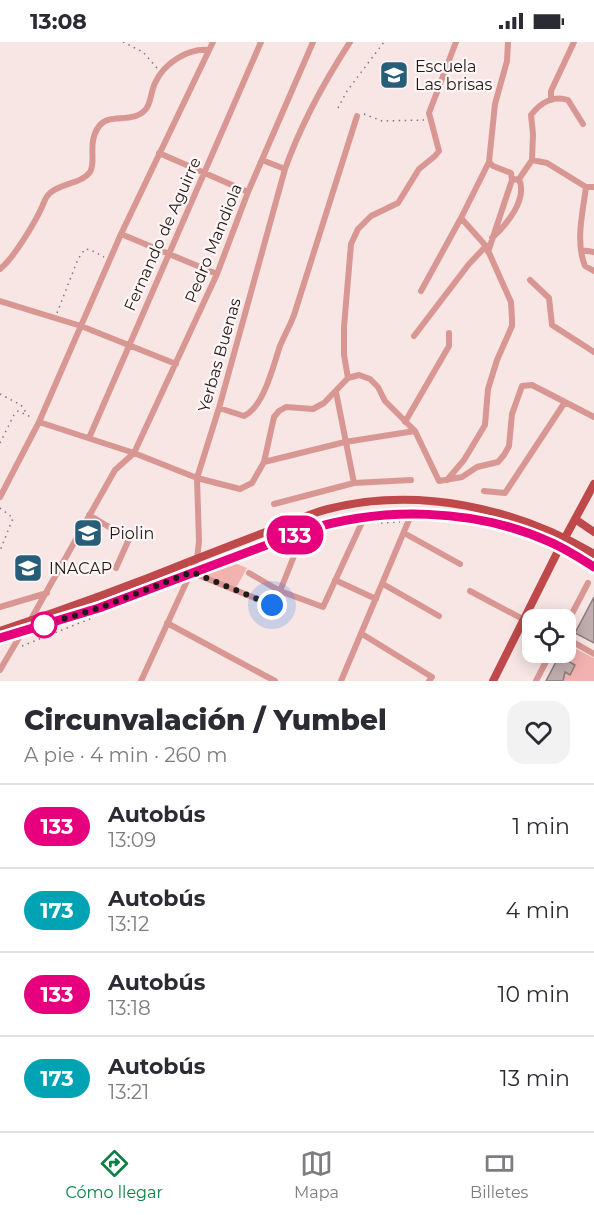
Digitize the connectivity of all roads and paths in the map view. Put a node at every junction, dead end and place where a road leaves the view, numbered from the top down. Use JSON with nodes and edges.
{"nodes":[{"id":1,"x":123,"y":42,"type":"edge"},
{"id":2,"x":213,"y":42,"type":"edge"},
{"id":3,"x":261,"y":42,"type":"edge"},
{"id":4,"x":313,"y":42,"type":"edge"},
{"id":5,"x":350,"y":42,"type":"edge"},
{"id":6,"x":384,"y":42,"type":"edge"},
{"id":7,"x":456,"y":42,"type":"edge"},
{"id":8,"x":508,"y":42,"type":"edge"},
{"id":9,"x":574,"y":42,"type":"edge"},
{"id":10,"x":209,"y":50,"type":"junction"},
{"id":11,"x":163,"y":71,"type":"junction"},
{"id":12,"x":551,"y":100,"type":"junction"},
{"id":13,"x":338,"y":108,"type":"dead end"},
{"id":14,"x":357,"y":116,"type":"joint"},
{"id":15,"x":430,"y":120,"type":"junction"},
{"id":16,"x":583,"y":124,"type":"dead end"},
{"id":17,"x":159,"y":153,"type":"junction"},
{"id":18,"x":532,"y":159,"type":"junction"},
{"id":19,"x":262,"y":160,"type":"junction"},
{"id":20,"x":489,"y":162,"type":"junction"},
{"id":21,"x":285,"y":170,"type":"junction"},
{"id":22,"x":204,"y":173,"type":"junction"},
{"id":23,"x":518,"y":178,"type":"junction"},
{"id":24,"x":586,"y":187,"type":"junction"},
{"id":25,"x":594,"y":187,"type":"edge"},
{"id":26,"x":248,"y":192,"type":"junction"},
{"id":27,"x":461,"y":218,"type":"junction"},
{"id":28,"x":121,"y":234,"type":"junction"},
{"id":29,"x":491,"y":239,"type":"junction"},
{"id":30,"x":487,"y":249,"type":"junction"},
{"id":31,"x":581,"y":250,"type":"junction"},
{"id":32,"x":594,"y":252,"type":"edge"},
{"id":33,"x":168,"y":254,"type":"junction"},
{"id":34,"x":110,"y":261,"type":"junction"},
{"id":35,"x":0,"y":268,"type":"edge"},
{"id":36,"x":594,"y":271,"type":"edge"},
{"id":37,"x":217,"y":274,"type":"junction"},
{"id":38,"x":530,"y":279,"type":"dead end"},
{"id":39,"x":421,"y":291,"type":"dead end"},
{"id":40,"x":0,"y":301,"type":"edge"},
{"id":41,"x":55,"y":320,"type":"junction"},
{"id":42,"x":81,"y":327,"type":"junction"},
{"id":43,"x":449,"y":333,"type":"dead end"},
{"id":44,"x":414,"y":336,"type":"dead end"},
{"id":45,"x":129,"y":344,"type":"junction"},
{"id":46,"x":594,"y":352,"type":"edge"},
{"id":47,"x":176,"y":364,"type":"junction"},
{"id":48,"x":348,"y":378,"type":"junction"},
{"id":49,"x":336,"y":392,"type":"junction"},
{"id":50,"x":0,"y":394,"type":"edge"},
{"id":51,"x":565,"y":402,"type":"junction"},
{"id":52,"x":219,"y":408,"type":"junction"},
{"id":53,"x":27,"y":414,"type":"junction"},
{"id":54,"x":594,"y":417,"type":"edge"},
{"id":55,"x":39,"y":422,"type":"junction"},
{"id":56,"x":405,"y":422,"type":"junction"},
{"id":57,"x":415,"y":431,"type":"junction"},
{"id":58,"x":89,"y":438,"type":"junction"},
{"id":59,"x":345,"y":442,"type":"junction"},
{"id":60,"x":0,"y":443,"type":"edge"},
{"id":61,"x":134,"y":453,"type":"junction"},
{"id":62,"x":264,"y":462,"type":"junction"},
{"id":63,"x":197,"y":478,"type":"junction"},
{"id":64,"x":411,"y":480,"type":"dead end"},
{"id":65,"x":447,"y":480,"type":"junction"},
{"id":66,"x":354,"y":483,"type":"junction"},
{"id":67,"x":594,"y":484,"type":"edge"},
{"id":68,"x":484,"y":491,"type":"dead end"},
{"id":69,"x":0,"y":497,"type":"edge"},
{"id":70,"x":420,"y":501,"type":"junction"},
{"id":71,"x":274,"y":504,"type":"dead end"},
{"id":72,"x":0,"y":508,"type":"edge"},
{"id":73,"x":89,"y":515,"type":"junction"},
{"id":74,"x":364,"y":518,"type":"junction"},
{"id":75,"x":410,"y":518,"type":"junction"},
{"id":76,"x":575,"y":519,"type":"junction"},
{"id":77,"x":380,"y":524,"type":"dead end"},
{"id":78,"x":304,"y":531,"type":"junction"},
{"id":79,"x":594,"y":532,"type":"edge"},
{"id":80,"x":404,"y":533,"type":"junction"},
{"id":81,"x":565,"y":538,"type":"junction"},
{"id":82,"x":560,"y":547,"type":"junction"},
{"id":83,"x":0,"y":551,"type":"edge"},
{"id":84,"x":594,"y":555,"type":"edge"},
{"id":85,"x":197,"y":559,"type":"junction"},
{"id":86,"x":460,"y":564,"type":"dead end"},
{"id":87,"x":594,"y":567,"type":"edge"},
{"id":88,"x":116,"y":568,"type":"dead end"},
{"id":89,"x":192,"y":572,"type":"junction"},
{"id":90,"x":249,"y":573,"type":"dead end"},
{"id":91,"x":335,"y":580,"type":"junction"},
{"id":92,"x":588,"y":583,"type":"dead end"},
{"id":93,"x":383,"y":584,"type":"junction"},
{"id":94,"x":280,"y":591,"type":"junction"},
{"id":95,"x":470,"y":591,"type":"dead end"},
{"id":96,"x":47,"y":593,"type":"junction"},
{"id":97,"x":376,"y":599,"type":"junction"},
{"id":98,"x":0,"y":607,"type":"edge"},
{"id":99,"x":529,"y":609,"type":"edge"},
{"id":100,"x":574,"y":609,"type":"edge"},
{"id":101,"x":100,"y":615,"type":"dead end"},
{"id":102,"x":439,"y":616,"type":"dead end"},
{"id":103,"x":522,"y":619,"type":"edge"},
{"id":104,"x":30,"y":621,"type":"junction"},
{"id":105,"x":166,"y":623,"type":"junction"},
{"id":106,"x":522,"y":624,"type":"edge"},
{"id":107,"x":0,"y":631,"type":"edge"},
{"id":108,"x":22,"y":632,"type":"junction"},
{"id":109,"x":362,"y":634,"type":"junction"},
{"id":110,"x":0,"y":638,"type":"edge"},
{"id":111,"x":576,"y":644,"type":"edge"},
{"id":112,"x":13,"y":648,"type":"junction"},
{"id":113,"x":594,"y":654,"type":"edge"},
{"id":114,"x":545,"y":663,"type":"edge"},
{"id":115,"x":0,"y":670,"type":"edge"},
{"id":116,"x":431,"y":679,"type":"edge"},
{"id":117,"x":141,"y":681,"type":"edge"},
{"id":118,"x":275,"y":681,"type":"edge"},
{"id":119,"x":341,"y":681,"type":"edge"},
{"id":120,"x":493,"y":681,"type":"edge"},
{"id":121,"x":536,"y":681,"type":"edge"}],
"edges":[{"from":1,"to":11,"type":"path"},
{"from":2,"to":10,"type":"street"},
{"from":3,"to":22,"type":"street","name":"Fernando de Aguirre"},
{"from":4,"to":19,"type":"street","name":"Pedro Mandiola"},
{"from":5,"to":21,"type":"street","name":"Yerbas Buenas"},
{"from":6,"to":13,"type":"path"},
{"from":7,"to":15,"type":"street"},
{"from":8,"to":20,"type":"street"},
{"from":9,"to":12,"type":"street"},
{"from":10,"to":11,"type":"street"},
{"from":10,"to":17,"type":"street"},
{"from":11,"to":35,"type":"street"},
{"from":12,"to":16,"type":"street"},
{"from":12,"to":18,"type":"street"},
{"from":14,"to":15,"type":"path"},
{"from":14,"to":52,"type":"street"},
{"from":15,"to":48,"type":"street"},
{"from":17,"to":22,"type":"street"},
{"from":17,"to":28,"type":"street"},
{"from":18,"to":23,"type":"street"},
{"from":18,"to":24,"type":"street"},
{"from":19,"to":21,"type":"street"},
{"from":19,"to":26,"type":"street","name":"Pedro Mandiola"},
{"from":20,"to":23,"type":"street"},
{"from":20,"to":27,"type":"street"},
{"from":21,"to":52,"type":"street","name":"Yerbas Buenas"},
{"from":22,"to":26,"type":"street"},
{"from":22,"to":33,"type":"street","name":"Fernando de Aguirre"},
{"from":23,"to":29,"type":"street"},
{"from":23,"to":29,"type":"street"},
{"from":24,"to":25,"type":"street"},
{"from":24,"to":31,"type":"street"},
{"from":26,"to":37,"type":"street","name":"Pedro Mandiola"},
{"from":27,"to":30,"type":"street"},
{"from":27,"to":39,"type":"street"},
{"from":28,"to":33,"type":"street"},
{"from":28,"to":34,"type":"street"},
{"from":29,"to":30,"type":"street"},
{"from":30,"to":44,"type":"street"},
{"from":30,"to":65,"type":"street"},
{"from":31,"to":32,"type":"street"},
{"from":31,"to":36,"type":"street"},
{"from":33,"to":37,"type":"street"},
{"from":33,"to":45,"type":"street","name":"Fernando de Aguirre"},
{"from":34,"to":41,"type":"path"},
{"from":34,"to":42,"type":"street"},
{"from":37,"to":47,"type":"street","name":"Pedro Mandiola"},
{"from":38,"to":46,"type":"street"},
{"from":40,"to":41,"type":"street"},
{"from":41,"to":42,"type":"street"},
{"from":42,"to":45,"type":"street"},
{"from":42,"to":55,"type":"street"},
{"from":43,"to":56,"type":"street"},
{"from":45,"to":47,"type":"street"},
{"from":45,"to":58,"type":"street","name":"Fernando de Aguirre"},
{"from":47,"to":61,"type":"street","name":"Pedro Mandiola"},
{"from":48,"to":49,"type":"street"},
{"from":48,"to":56,"type":"street"},
{"from":49,"to":59,"type":"street"},
{"from":49,"to":62,"type":"street"},
{"from":50,"to":53,"type":"path"},
{"from":51,"to":54,"type":"street"},
{"from":51,"to":65,"type":"street"},
{"from":51,"to":68,"type":"street"},
{"from":52,"to":63,"type":"street","name":"Yerbas Buenas"},
{"from":53,"to":55,"type":"path"},
{"from":53,"to":60,"type":"path"},
{"from":55,"to":58,"type":"street"},
{"from":55,"to":69,"type":"street"},
{"from":56,"to":57,"type":"street"},
{"from":57,"to":59,"type":"street"},
{"from":57,"to":65,"type":"street"},
{"from":58,"to":61,"type":"street"},
{"from":59,"to":62,"type":"street"},
{"from":59,"to":66,"type":"street"},
{"from":61,"to":63,"type":"street"},
{"from":61,"to":73,"type":"street"},
{"from":62,"to":63,"type":"street"},
{"from":63,"to":85,"type":"street","name":"Yerbas Buenas"},
{"from":64,"to":66,"type":"street"},
{"from":66,"to":71,"type":"street"},
{"from":67,"to":76,"type":"main road"},
{"from":70,"to":75,"type":"main road"},
{"from":70,"to":81,"type":"main road"},
{"from":70,"to":85,"type":"main road"},
{"from":72,"to":83,"type":"path"},
{"from":73,"to":88,"type":"street"},
{"from":73,"to":96,"type":"street"},
{"from":74,"to":75,"type":"main road"},
{"from":74,"to":78,"type":"main road"},
{"from":74,"to":91,"type":"street"},
{"from":75,"to":77,"type":"path"},
{"from":75,"to":80,"type":"street"},
{"from":75,"to":82,"type":"main road"},
{"from":76,"to":79,"type":"main road"},
{"from":76,"to":81,"type":"main road"},
{"from":78,"to":89,"type":"main road"},
{"from":78,"to":94,"type":"street"},
{"from":80,"to":86,"type":"street"},
{"from":80,"to":93,"type":"street"},
{"from":81,"to":82,"type":"main road"},
{"from":81,"to":84,"type":"main road"},
{"from":82,"to":87,"type":"main road"},
{"from":82,"to":99,"type":"main road"},
{"from":85,"to":89,"type":"street","name":"Yerbas Buenas"},
{"from":85,"to":104,"type":"main road"},
{"from":89,"to":94,"type":"street"},
{"from":89,"to":105,"type":"street","name":"Yerbas Buenas"},
{"from":89,"to":108,"type":"main road"},
{"from":90,"to":94,"type":"street"},
{"from":91,"to":94,"type":"street"},
{"from":91,"to":97,"type":"street"},
{"from":92,"to":100,"type":"street"},
{"from":93,"to":97,"type":"street"},
{"from":93,"to":102,"type":"street"},
{"from":95,"to":103,"type":"street"},
{"from":96,"to":98,"type":"street"},
{"from":96,"to":104,"type":"street"},
{"from":97,"to":109,"type":"street"},
{"from":101,"to":112,"type":"path"},
{"from":104,"to":107,"type":"main road"},
{"from":104,"to":108,"type":"street"},
{"from":105,"to":117,"type":"street","name":"Yerbas Buenas"},
{"from":105,"to":118,"type":"street"},
{"from":106,"to":120,"type":"main road"},
{"from":108,"to":110,"type":"main road"},
{"from":108,"to":112,"type":"street"},
{"from":109,"to":116,"type":"street"},
{"from":109,"to":119,"type":"street"},
{"from":111,"to":113,"type":"street"},
{"from":112,"to":115,"type":"street"},
{"from":114,"to":121,"type":"street"}]}
